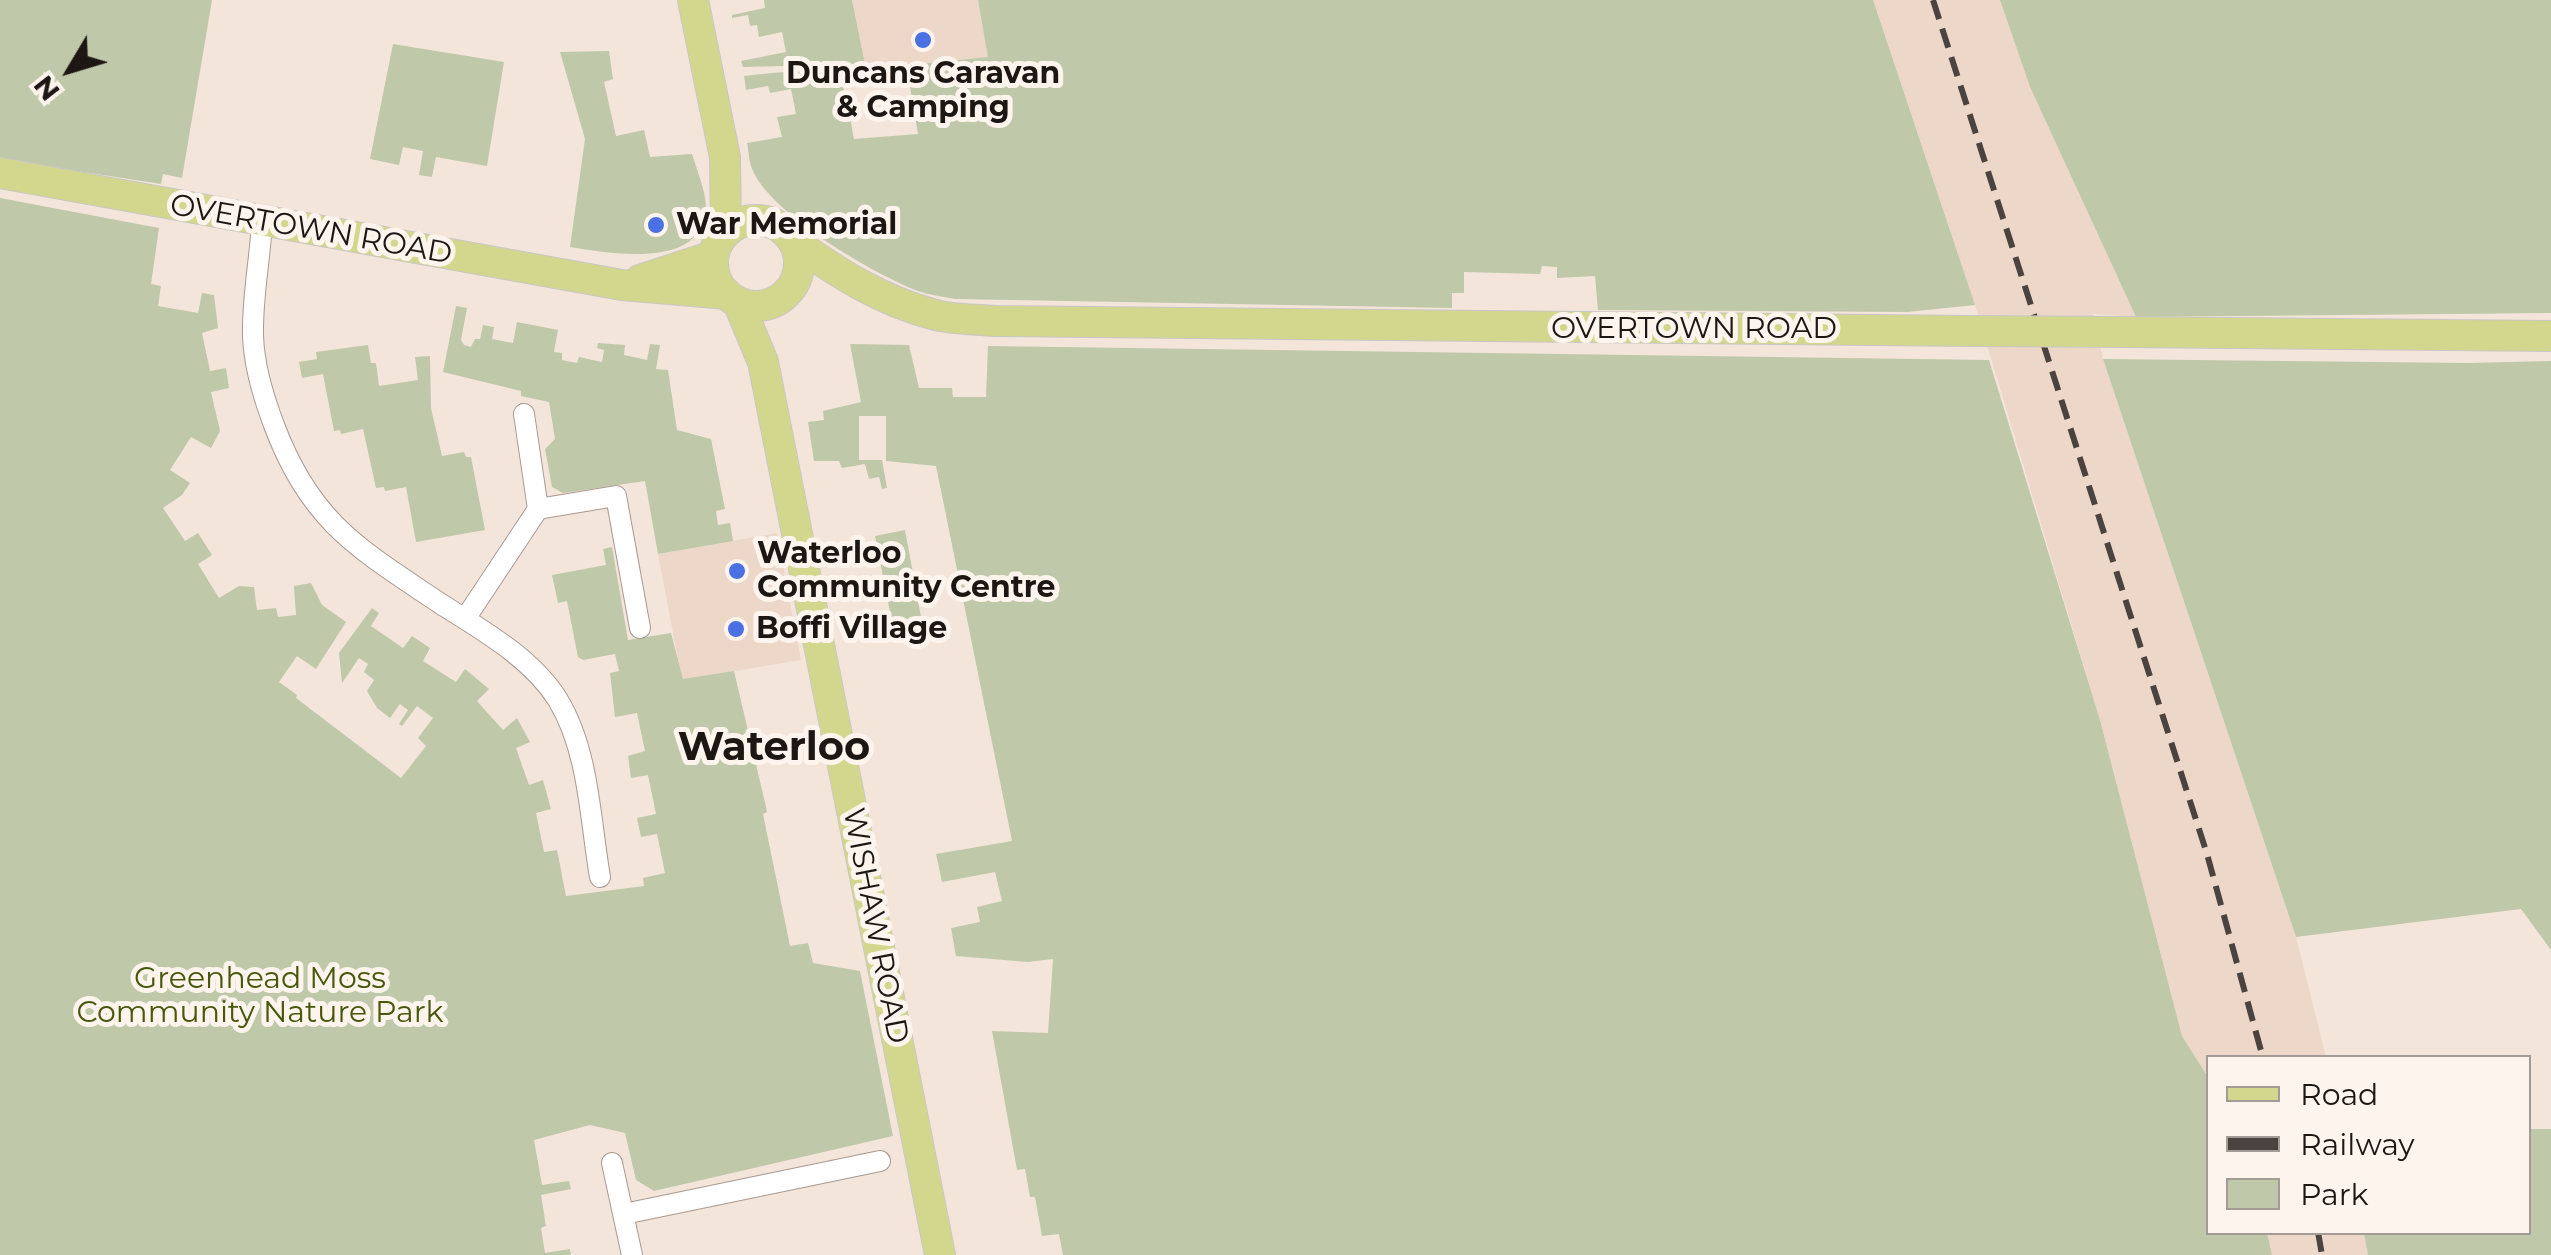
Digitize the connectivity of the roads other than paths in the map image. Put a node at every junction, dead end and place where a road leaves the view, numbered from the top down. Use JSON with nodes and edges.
{"nodes":[{"id":1,"x":692,"y":0,"type":"edge"},
{"id":2,"x":725,"y":157,"type":"junction"},
{"id":3,"x":0,"y":173,"type":"edge"},
{"id":4,"x":764,"y":220,"type":"junction"},
{"id":5,"x":262,"y":222,"type":"junction"},
{"id":6,"x":794,"y":242,"type":"junction"},
{"id":7,"x":720,"y":244,"type":"junction"},
{"id":8,"x":846,"y":278,"type":"junction"},
{"id":9,"x":622,"y":285,"type":"junction"},
{"id":10,"x":788,"y":291,"type":"junction"},
{"id":11,"x":732,"y":298,"type":"junction"},
{"id":12,"x":2551,"y":336,"type":"edge"},
{"id":13,"x":763,"y":362,"type":"junction"},
{"id":14,"x":524,"y":414,"type":"dead end"},
{"id":15,"x":538,"y":510,"type":"junction"},
{"id":16,"x":465,"y":619,"type":"junction"},
{"id":17,"x":640,"y":628,"type":"dead end"},
{"id":18,"x":600,"y":877,"type":"dead end"},
{"id":19,"x":880,"y":1161,"type":"dead end"},
{"id":20,"x":612,"y":1163,"type":"dead end"},
{"id":21,"x":624,"y":1214,"type":"junction"},
{"id":22,"x":632,"y":1255,"type":"edge"},
{"id":23,"x":940,"y":1255,"type":"edge"}],
"edges":[{"from":1,"to":2,"type":"main road"},
{"from":2,"to":4,"type":"main road"},
{"from":2,"to":7,"type":"main road"},
{"from":3,"to":5,"type":"main road","name":"OVERTOWN ROAD"},
{"from":4,"to":6,"type":"main road"},
{"from":4,"to":7,"type":"main road"},
{"from":5,"to":9,"type":"main road","name":"OVERTOWN ROAD"},
{"from":5,"to":16,"type":"street"},
{"from":6,"to":8,"type":"main road","name":"OVERTOWN ROAD"},
{"from":6,"to":10,"type":"main road"},
{"from":7,"to":9,"type":"main road","name":"OVERTOWN ROAD"},
{"from":7,"to":11,"type":"main road"},
{"from":8,"to":10,"type":"main road"},
{"from":8,"to":12,"type":"main road","name":"OVERTOWN ROAD","bridge":true},
{"from":9,"to":11,"type":"main road","name":"OVERTOWN ROAD"},
{"from":10,"to":11,"type":"main road"},
{"from":10,"to":13,"type":"main road","name":"WISHAW ROAD"},
{"from":11,"to":13,"type":"main road","name":"WISHAW ROAD"},
{"from":13,"to":23,"type":"main road","name":"WISHAW ROAD"},
{"from":14,"to":15,"type":"street"},
{"from":15,"to":16,"type":"street"},
{"from":15,"to":17,"type":"street"},
{"from":16,"to":18,"type":"street"},
{"from":19,"to":21,"type":"street"},
{"from":20,"to":21,"type":"street"},
{"from":21,"to":22,"type":"street"}]}
